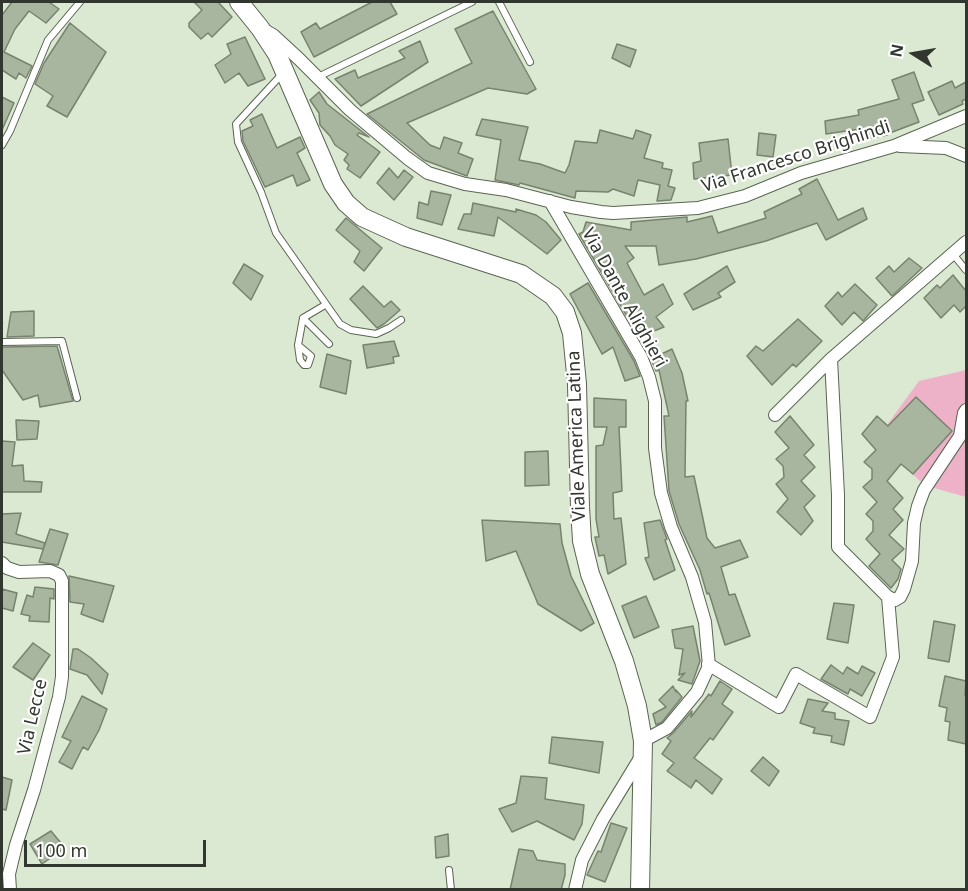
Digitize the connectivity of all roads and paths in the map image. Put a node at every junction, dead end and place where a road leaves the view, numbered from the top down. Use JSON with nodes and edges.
{"nodes":[{"id":1,"x":80,"y":2,"type":"edge"},
{"id":2,"x":239,"y":2,"type":"edge"},
{"id":3,"x":472,"y":2,"type":"edge"},
{"id":4,"x":499,"y":2,"type":"edge"},
{"id":5,"x":260,"y":28,"type":"junction"},
{"id":6,"x":530,"y":62,"type":"dead end"},
{"id":7,"x":284,"y":71,"type":"junction"},
{"id":8,"x":318,"y":77,"type":"junction"},
{"id":9,"x":966,"y":116,"type":"edge"},
{"id":10,"x":2,"y":145,"type":"edge"},
{"id":11,"x":894,"y":146,"type":"junction"},
{"id":12,"x":966,"y":156,"type":"edge"},
{"id":13,"x":550,"y":201,"type":"junction"},
{"id":14,"x":966,"y":242,"type":"edge"},
{"id":15,"x":952,"y":254,"type":"junction"},
{"id":16,"x":965,"y":265,"type":"edge"},
{"id":17,"x":325,"y":305,"type":"junction"},
{"id":18,"x":303,"y":318,"type":"junction"},
{"id":19,"x":401,"y":320,"type":"dead end"},
{"id":20,"x":2,"y":342,"type":"edge"},
{"id":21,"x":329,"y":344,"type":"dead end"},
{"id":22,"x":298,"y":345,"type":"dead end"},
{"id":23,"x":831,"y":359,"type":"junction"},
{"id":24,"x":78,"y":398,"type":"dead end"},
{"id":25,"x":966,"y":410,"type":"edge"},
{"id":26,"x":776,"y":415,"type":"dead end"},
{"id":27,"x":2,"y":562,"type":"edge"},
{"id":28,"x":888,"y":597,"type":"junction"},
{"id":29,"x":708,"y":664,"type":"junction"},
{"id":30,"x":643,"y":747,"type":"junction"},
{"id":31,"x":449,"y":870,"type":"dead end"},
{"id":32,"x":5,"y":872,"type":"edge"},
{"id":33,"x":10,"y":890,"type":"edge"},
{"id":34,"x":452,"y":890,"type":"edge"},
{"id":35,"x":575,"y":890,"type":"edge"},
{"id":36,"x":640,"y":890,"type":"edge"}],
"edges":[{"from":1,"to":10,"type":"lane"},
{"from":2,"to":5,"type":"main road","name":"Viale America Latina"},
{"from":3,"to":8,"type":"lane"},
{"from":4,"to":6,"type":"lane"},
{"from":5,"to":7,"type":"main road","name":"Viale America Latina"},
{"from":5,"to":8,"type":"street","name":"Via Francesco Brighindi"},
{"from":7,"to":17,"type":"lane"},
{"from":7,"to":30,"type":"main road","name":"Viale America Latina"},
{"from":8,"to":13,"type":"street","name":"Via Francesco Brighindi"},
{"from":9,"to":11,"type":"street","name":"Via Francesco Brighindi"},
{"from":11,"to":12,"type":"street"},
{"from":11,"to":13,"type":"street","name":"Via Francesco Brighindi"},
{"from":13,"to":29,"type":"street","name":"Via Dante Alighieri"},
{"from":14,"to":15,"type":"street"},
{"from":15,"to":16,"type":"lane"},
{"from":15,"to":23,"type":"street"},
{"from":17,"to":18,"type":"lane"},
{"from":17,"to":19,"type":"lane"},
{"from":18,"to":21,"type":"lane"},
{"from":18,"to":22,"type":"lane"},
{"from":20,"to":24,"type":"lane"},
{"from":23,"to":26,"type":"street"},
{"from":23,"to":28,"type":"street"},
{"from":25,"to":28,"type":"street"},
{"from":27,"to":32,"type":"street","name":"Via Lecce"},
{"from":28,"to":29,"type":"street"},
{"from":29,"to":30,"type":"street","name":"Via Dante Alighieri"},
{"from":30,"to":35,"type":"street"},
{"from":30,"to":36,"type":"main road","name":"Viale America Latina"},
{"from":31,"to":34,"type":"lane"},
{"from":32,"to":33,"type":"street","name":"Via Lecce"}]}
